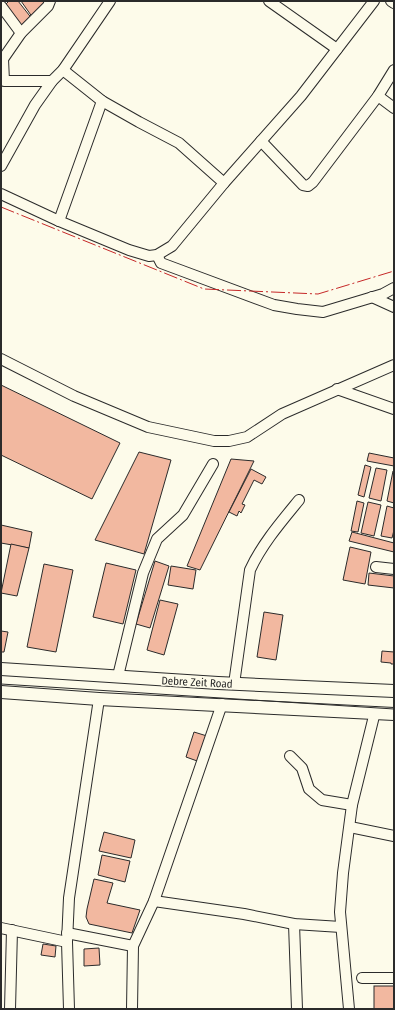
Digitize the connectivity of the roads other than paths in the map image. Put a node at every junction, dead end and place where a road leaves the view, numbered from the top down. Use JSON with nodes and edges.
{"nodes":[{"id":1,"x":50,"y":1,"type":"edge"},
{"id":2,"x":110,"y":1,"type":"edge"},
{"id":3,"x":269,"y":1,"type":"edge"},
{"id":4,"x":374,"y":1,"type":"edge"},
{"id":5,"x":391,"y":1,"type":"edge"},
{"id":6,"x":394,"y":3,"type":"edge"},
{"id":7,"x":1,"y":6,"type":"edge"},
{"id":8,"x":21,"y":33,"type":"junction"},
{"id":9,"x":336,"y":49,"type":"junction"},
{"id":10,"x":2,"y":58,"type":"edge"},
{"id":11,"x":63,"y":70,"type":"junction"},
{"id":12,"x":394,"y":70,"type":"edge"},
{"id":13,"x":52,"y":81,"type":"junction"},
{"id":14,"x":2,"y":85,"type":"edge"},
{"id":15,"x":378,"y":96,"type":"junction"},
{"id":16,"x":102,"y":101,"type":"junction"},
{"id":17,"x":394,"y":108,"type":"edge"},
{"id":18,"x":261,"y":141,"type":"junction"},
{"id":19,"x":1,"y":166,"type":"edge"},
{"id":20,"x":224,"y":183,"type":"junction"},
{"id":21,"x":1,"y":194,"type":"edge"},
{"id":22,"x":59,"y":221,"type":"junction"},
{"id":23,"x":157,"y":255,"type":"junction"},
{"id":24,"x":394,"y":288,"type":"edge"},
{"id":25,"x":372,"y":297,"type":"junction"},
{"id":26,"x":394,"y":307,"type":"edge"},
{"id":27,"x":1,"y":360,"type":"edge"},
{"id":28,"x":394,"y":365,"type":"edge"},
{"id":29,"x":337,"y":389,"type":"junction"},
{"id":30,"x":394,"y":409,"type":"edge"},
{"id":31,"x":213,"y":464,"type":"dead end"},
{"id":32,"x":300,"y":500,"type":"dead end"},
{"id":33,"x":376,"y":567,"type":"dead end"},
{"id":34,"x":394,"y":569,"type":"edge"},
{"id":35,"x":1,"y":669,"type":"edge"},
{"id":36,"x":118,"y":676,"type":"junction"},
{"id":37,"x":234,"y":684,"type":"junction"},
{"id":38,"x":394,"y":691,"type":"edge"},
{"id":39,"x":1,"y":692,"type":"edge"},
{"id":40,"x":99,"y":699,"type":"junction"},
{"id":41,"x":222,"y":704,"type":"junction"},
{"id":42,"x":375,"y":712,"type":"junction"},
{"id":43,"x":394,"y":714,"type":"edge"},
{"id":44,"x":290,"y":756,"type":"dead end"},
{"id":45,"x":352,"y":805,"type":"junction"},
{"id":46,"x":350,"y":827,"type":"junction"},
{"id":47,"x":394,"y":836,"type":"edge"},
{"id":48,"x":154,"y":901,"type":"junction"},
{"id":49,"x":294,"y":924,"type":"junction"},
{"id":50,"x":342,"y":927,"type":"junction"},
{"id":51,"x":1,"y":928,"type":"edge"},
{"id":52,"x":12,"y":930,"type":"junction"},
{"id":53,"x":67,"y":938,"type":"junction"},
{"id":54,"x":133,"y":946,"type":"junction"},
{"id":55,"x":362,"y":978,"type":"dead end"},
{"id":56,"x":394,"y":978,"type":"edge"},
{"id":57,"x":10,"y":1009,"type":"edge"},
{"id":58,"x":69,"y":1009,"type":"edge"},
{"id":59,"x":132,"y":1009,"type":"edge"},
{"id":60,"x":297,"y":1009,"type":"edge"},
{"id":61,"x":349,"y":1009,"type":"edge"}],
"edges":[{"from":1,"to":8,"type":"street"},
{"from":2,"to":11,"type":"street"},
{"from":3,"to":9,"type":"street"},
{"from":4,"to":9,"type":"street"},
{"from":5,"to":6,"type":"street"},
{"from":7,"to":8,"type":"street"},
{"from":8,"to":10,"type":"street"},
{"from":9,"to":18,"type":"street"},
{"from":10,"to":14,"type":"street"},
{"from":11,"to":13,"type":"street"},
{"from":11,"to":16,"type":"street"},
{"from":12,"to":15,"type":"street"},
{"from":13,"to":14,"type":"street"},
{"from":13,"to":19,"type":"street"},
{"from":15,"to":17,"type":"street"},
{"from":15,"to":18,"type":"street"},
{"from":16,"to":20,"type":"street"},
{"from":16,"to":22,"type":"street"},
{"from":18,"to":20,"type":"street"},
{"from":20,"to":23,"type":"street"},
{"from":21,"to":22,"type":"street"},
{"from":22,"to":23,"type":"street"},
{"from":23,"to":25,"type":"street"},
{"from":24,"to":25,"type":"street"},
{"from":25,"to":26,"type":"street"},
{"from":27,"to":29,"type":"street"},
{"from":28,"to":29,"type":"street"},
{"from":29,"to":30,"type":"street"},
{"from":31,"to":36,"type":"street"},
{"from":32,"to":37,"type":"street"},
{"from":33,"to":34,"type":"street"},
{"from":35,"to":36,"type":"main road","name":"Debre Zeit Road"},
{"from":36,"to":37,"type":"main road","name":"Debre Zeit Road"},
{"from":37,"to":38,"type":"main road","name":"Debre Zeit Road"},
{"from":39,"to":40,"type":"main road","name":"Debre Zeit Road"},
{"from":40,"to":41,"type":"main road","name":"Debre Zeit Road"},
{"from":40,"to":53,"type":"street"},
{"from":41,"to":42,"type":"main road","name":"Debre Zeit Road"},
{"from":41,"to":48,"type":"street"},
{"from":42,"to":43,"type":"main road","name":"Debre Zeit Road"},
{"from":42,"to":45,"type":"street"},
{"from":44,"to":45,"type":"street"},
{"from":45,"to":46,"type":"street"},
{"from":46,"to":47,"type":"street"},
{"from":46,"to":50,"type":"street"},
{"from":48,"to":49,"type":"street"},
{"from":48,"to":54,"type":"street"},
{"from":49,"to":50,"type":"street"},
{"from":49,"to":60,"type":"street"},
{"from":50,"to":61,"type":"street"},
{"from":51,"to":52,"type":"street"},
{"from":52,"to":53,"type":"street"},
{"from":52,"to":57,"type":"street"},
{"from":53,"to":54,"type":"street"},
{"from":53,"to":58,"type":"street"},
{"from":54,"to":59,"type":"street"},
{"from":55,"to":56,"type":"street"}]}
